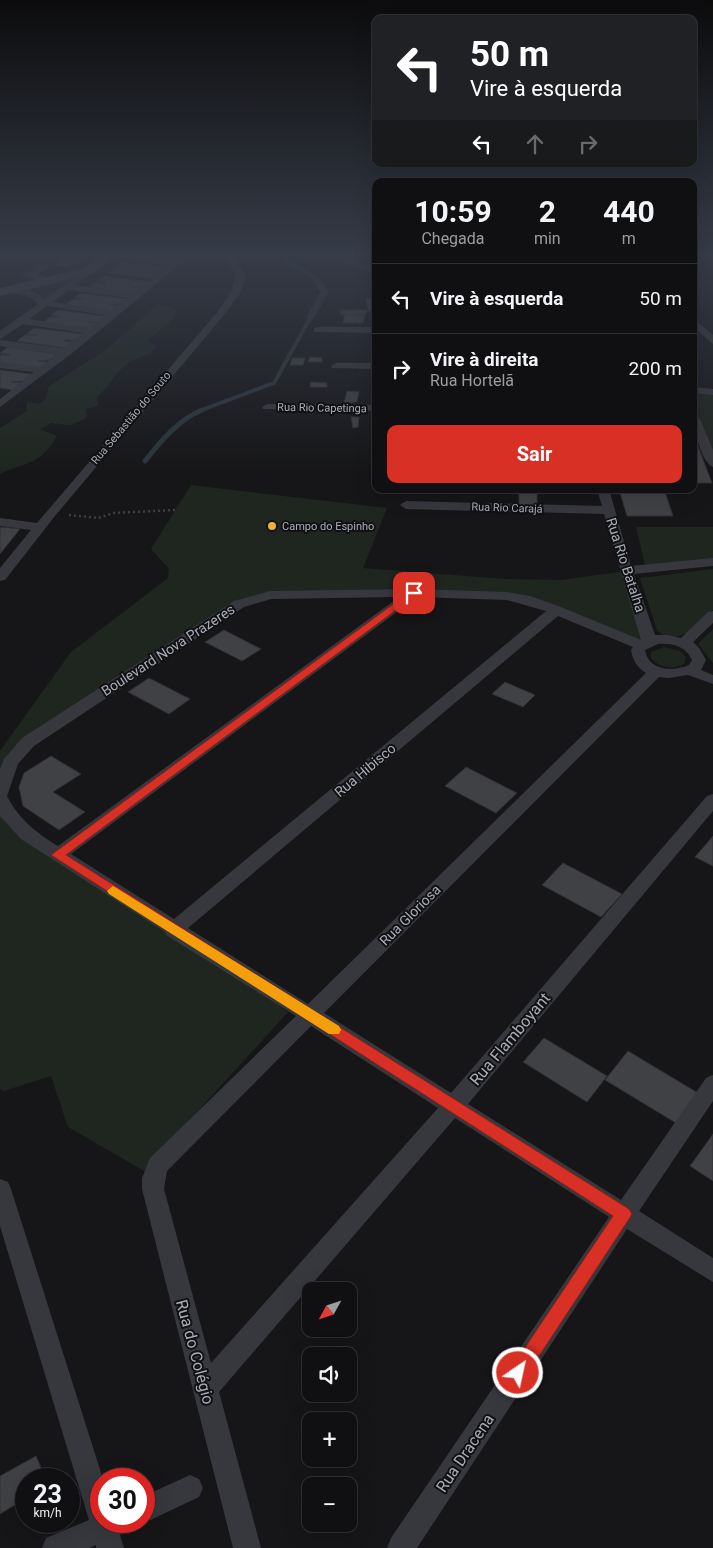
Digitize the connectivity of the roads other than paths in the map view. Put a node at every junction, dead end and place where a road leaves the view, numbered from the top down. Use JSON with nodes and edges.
{"nodes":[{"id":1,"x":11,"y":327,"type":"edge"},
{"id":2,"x":68,"y":327,"type":"edge"},
{"id":3,"x":98,"y":327,"type":"edge"},
{"id":4,"x":209,"y":327,"type":"edge"},
{"id":5,"x":699,"y":327,"type":"edge"},
{"id":6,"x":317,"y":330,"type":"dead end"},
{"id":7,"x":372,"y":330,"type":"edge"},
{"id":8,"x":93,"y":331,"type":"junction"},
{"id":9,"x":0,"y":336,"type":"edge"},
{"id":10,"x":713,"y":341,"type":"edge"},
{"id":11,"x":0,"y":342,"type":"edge"},
{"id":12,"x":66,"y":352,"type":"junction"},
{"id":13,"x":0,"y":365,"type":"edge"},
{"id":14,"x":336,"y":366,"type":"dead end"},
{"id":15,"x":372,"y":366,"type":"edge"},
{"id":16,"x":43,"y":370,"type":"junction"},
{"id":17,"x":697,"y":390,"type":"edge"},
{"id":18,"x":713,"y":392,"type":"edge"},
{"id":19,"x":5,"y":395,"type":"edge"},
{"id":20,"x":0,"y":404,"type":"edge"},
{"id":21,"x":267,"y":407,"type":"dead end"},
{"id":22,"x":372,"y":408,"type":"edge"},
{"id":23,"x":697,"y":427,"type":"edge"},
{"id":24,"x":713,"y":464,"type":"edge"},
{"id":25,"x":604,"y":493,"type":"edge"},
{"id":26,"x":406,"y":505,"type":"dead end"},
{"id":27,"x":608,"y":510,"type":"junction"},
{"id":28,"x":0,"y":522,"type":"edge"},
{"id":29,"x":40,"y":527,"type":"junction"},
{"id":30,"x":713,"y":562,"type":"edge"},
{"id":31,"x":626,"y":571,"type":"junction"},
{"id":32,"x":2,"y":573,"type":"edge"},
{"id":33,"x":414,"y":593,"type":"junction"},
{"id":34,"x":556,"y":610,"type":"junction"},
{"id":35,"x":713,"y":615,"type":"edge"},
{"id":36,"x":646,"y":643,"type":"junction"},
{"id":37,"x":684,"y":644,"type":"junction"},
{"id":38,"x":656,"y":671,"type":"junction"},
{"id":39,"x":690,"y":671,"type":"junction"},
{"id":40,"x":713,"y":680,"type":"edge"},
{"id":41,"x":0,"y":796,"type":"edge"},
{"id":42,"x":713,"y":800,"type":"edge"},
{"id":43,"x":58,"y":855,"type":"junction"},
{"id":44,"x":173,"y":930,"type":"junction"},
{"id":45,"x":310,"y":1015,"type":"junction"},
{"id":46,"x":713,"y":1084,"type":"edge"},
{"id":47,"x":453,"y":1106,"type":"junction"},
{"id":48,"x":163,"y":1158,"type":"joint"},
{"id":49,"x":0,"y":1189,"type":"edge"},
{"id":50,"x":624,"y":1214,"type":"junction"},
{"id":51,"x":713,"y":1271,"type":"edge"},
{"id":52,"x":205,"y":1389,"type":"junction"},
{"id":53,"x":90,"y":1471,"type":"edge"},
{"id":54,"x":190,"y":1488,"type":"dead end"},
{"id":55,"x":155,"y":1505,"type":"edge"},
{"id":56,"x":93,"y":1533,"type":"edge"},
{"id":57,"x":56,"y":1548,"type":"edge"},
{"id":58,"x":246,"y":1548,"type":"edge"},
{"id":59,"x":401,"y":1548,"type":"edge"}],
"edges":[{"from":1,"to":9,"type":"street"},
{"from":2,"to":8,"type":"street"},
{"from":3,"to":8,"type":"street"},
{"from":4,"to":29,"type":"street","name":"Rua Sebastião do Souto"},
{"from":5,"to":10,"type":"street"},
{"from":6,"to":7,"type":"street"},
{"from":8,"to":12,"type":"street"},
{"from":11,"to":12,"type":"street"},
{"from":12,"to":16,"type":"street"},
{"from":13,"to":16,"type":"street"},
{"from":14,"to":15,"type":"street"},
{"from":16,"to":19,"type":"street"},
{"from":17,"to":18,"type":"street"},
{"from":19,"to":20,"type":"street"},
{"from":21,"to":22,"type":"street","name":"Rua Rio Capetinga"},
{"from":23,"to":24,"type":"street"},
{"from":25,"to":27,"type":"street","name":"Rua Rio Batalha"},
{"from":26,"to":27,"type":"street","name":"Rua Rio Carajá"},
{"from":27,"to":31,"type":"street","name":"Rua Rio Batalha"},
{"from":28,"to":29,"type":"street"},
{"from":29,"to":32,"type":"street","name":"Rua Sebastião do Souto"},
{"from":30,"to":31,"type":"street"},
{"from":31,"to":36,"type":"street","name":"Rua Rio Batalha"},
{"from":33,"to":34,"type":"street","name":"Boulevard Nova Prazeres"},
{"from":33,"to":41,"type":"street","name":"Boulevard Nova Prazeres"},
{"from":33,"to":43,"type":"street"},
{"from":34,"to":36,"type":"street","name":"Boulevard Nova Prazeres"},
{"from":34,"to":44,"type":"street","name":"Rua Hibisco"},
{"from":35,"to":37,"type":"street"},
{"from":36,"to":37,"type":"street","name":"Boulevard Nova Prazeres"},
{"from":36,"to":38,"type":"street","name":"Rua Rio Batalha"},
{"from":37,"to":39,"type":"street"},
{"from":38,"to":39,"type":"street"},
{"from":38,"to":45,"type":"street","name":"Rua Gloriosa"},
{"from":39,"to":40,"type":"street"},
{"from":41,"to":43,"type":"street","name":"Boulevard Nova Prazeres"},
{"from":42,"to":47,"type":"street","name":"Rua Flamboyant"},
{"from":43,"to":44,"type":"street","name":"Boulevard Nova Prazeres"},
{"from":44,"to":45,"type":"street","name":"Boulevard Nova Prazeres"},
{"from":45,"to":47,"type":"street","name":"Boulevard Nova Prazeres"},
{"from":45,"to":48,"type":"street","name":"Rua Gloriosa"},
{"from":46,"to":50,"type":"street","name":"Rua Dracena"},
{"from":47,"to":50,"type":"street","name":"Boulevard Nova Prazeres"},
{"from":47,"to":52,"type":"street","name":"Rua Flamboyant"},
{"from":48,"to":52,"type":"street","name":"Rua do Colégio"},
{"from":49,"to":53,"type":"street"},
{"from":50,"to":51,"type":"street","name":"Boulevard Nova Prazeres"},
{"from":50,"to":59,"type":"street","name":"Rua Dracena"},
{"from":52,"to":58,"type":"street","name":"Rua do Colégio"},
{"from":54,"to":55,"type":"street"},
{"from":56,"to":57,"type":"street"}]}
